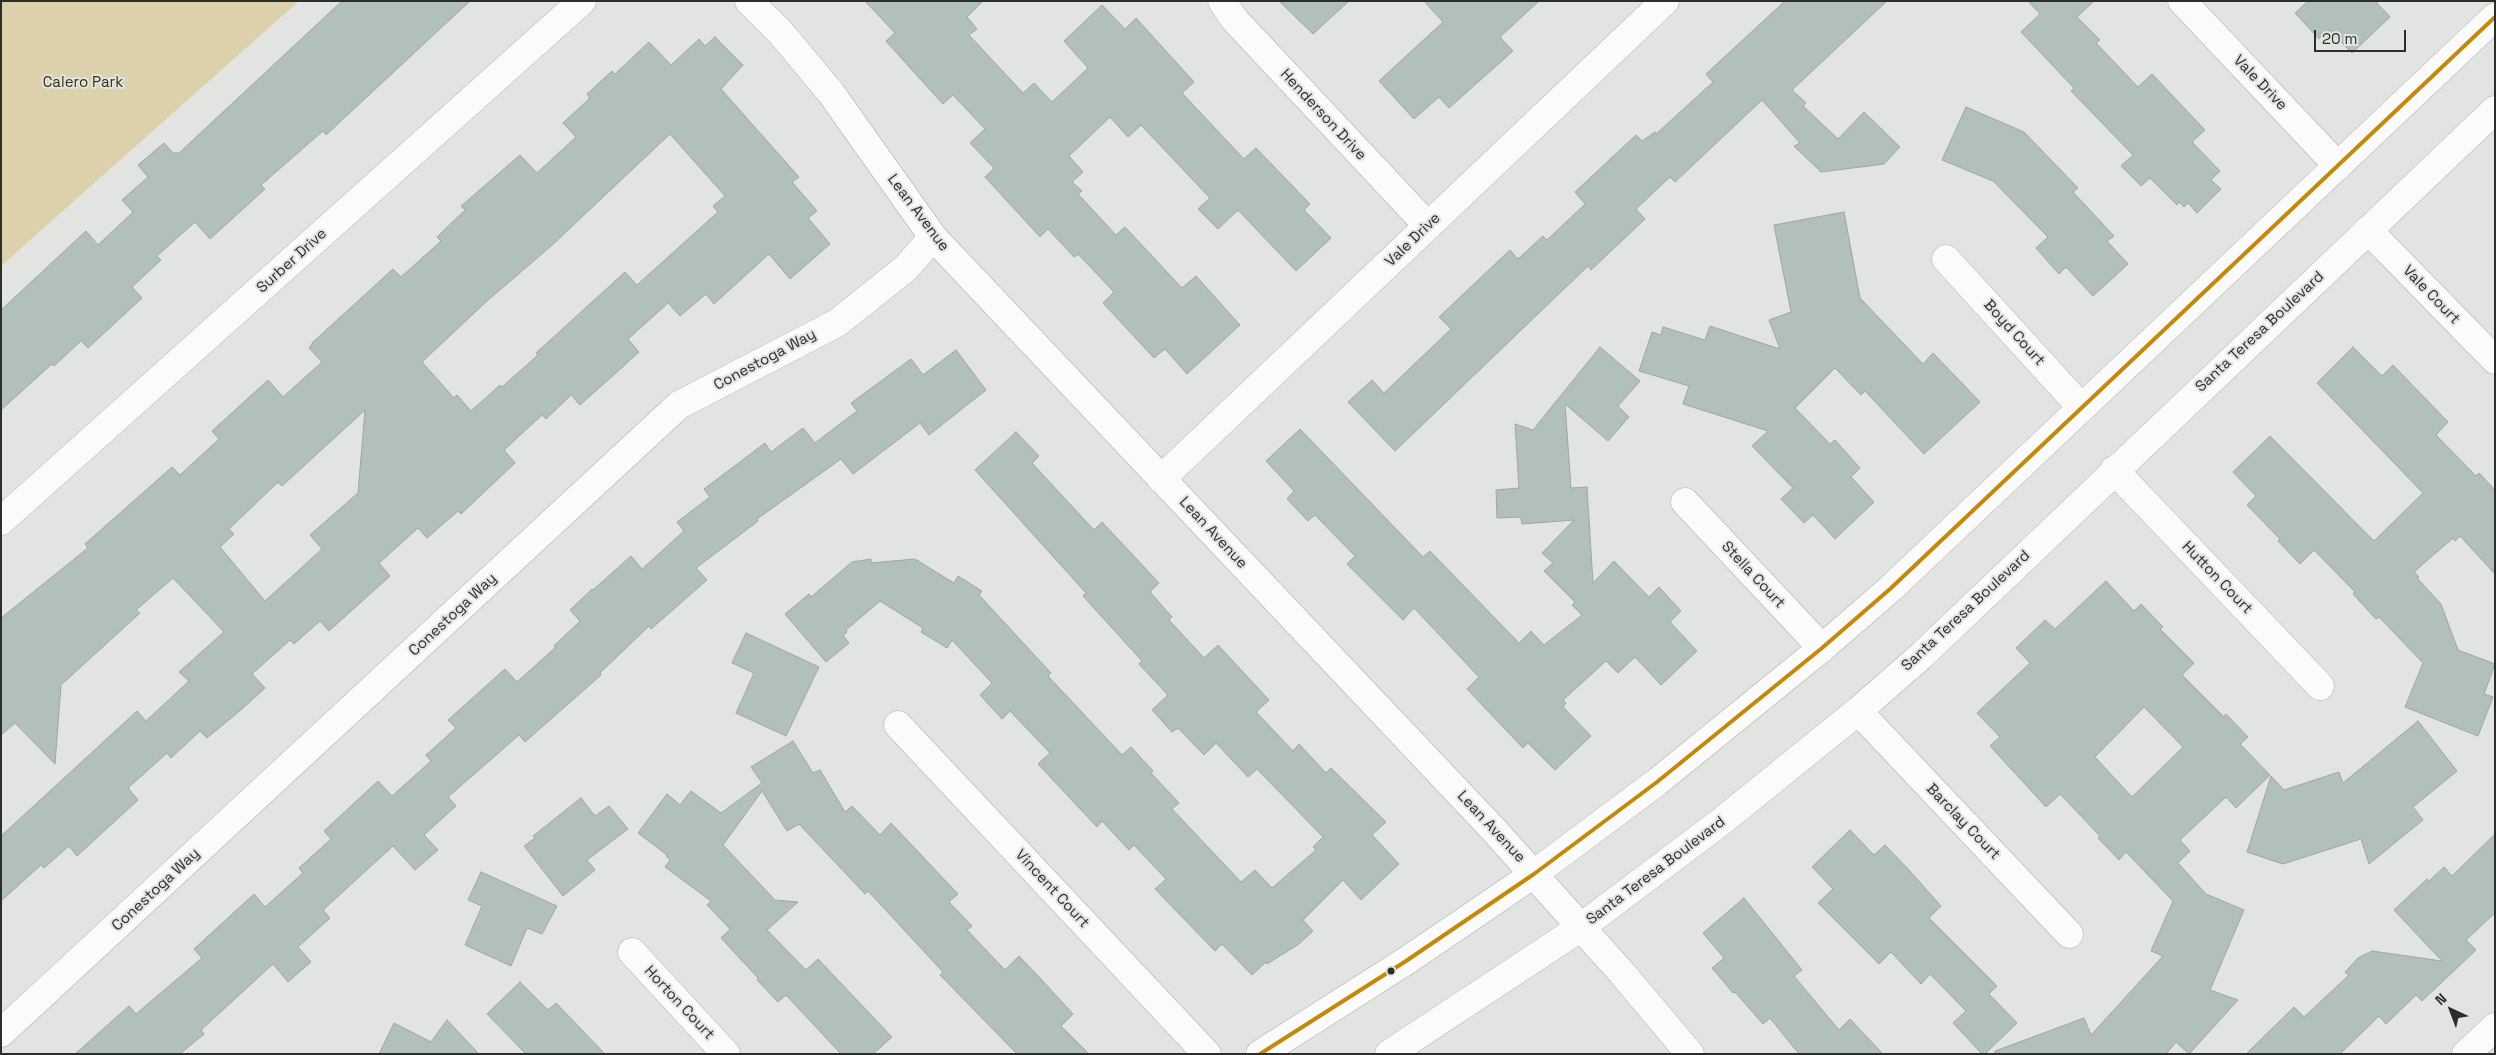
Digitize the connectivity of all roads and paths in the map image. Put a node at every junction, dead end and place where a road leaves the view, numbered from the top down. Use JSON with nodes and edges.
{"nodes":[{"id":1,"x":582,"y":1,"type":"edge"},
{"id":2,"x":749,"y":1,"type":"edge"},
{"id":3,"x":1222,"y":1,"type":"edge"},
{"id":4,"x":1664,"y":1,"type":"edge"},
{"id":5,"x":2182,"y":1,"type":"edge"},
{"id":6,"x":2495,"y":17,"type":"edge"},
{"id":7,"x":2495,"y":110,"type":"edge"},
{"id":8,"x":2338,"y":166,"type":"junction"},
{"id":9,"x":1428,"y":226,"type":"junction"},
{"id":10,"x":2368,"y":230,"type":"junction"},
{"id":11,"x":933,"y":237,"type":"junction"},
{"id":12,"x":1946,"y":259,"type":"dead end"},
{"id":13,"x":2495,"y":360,"type":"edge"},
{"id":14,"x":2081,"y":407,"type":"junction"},
{"id":15,"x":2114,"y":470,"type":"junction"},
{"id":16,"x":1161,"y":479,"type":"junction"},
{"id":17,"x":1685,"y":502,"type":"dead end"},
{"id":18,"x":1,"y":521,"type":"edge"},
{"id":19,"x":1822,"y":648,"type":"junction"},
{"id":20,"x":2320,"y":686,"type":"dead end"},
{"id":21,"x":1858,"y":711,"type":"junction"},
{"id":22,"x":898,"y":725,"type":"dead end"},
{"id":23,"x":1534,"y":874,"type":"junction"},
{"id":24,"x":1580,"y":928,"type":"junction"},
{"id":25,"x":2069,"y":934,"type":"dead end"},
{"id":26,"x":632,"y":952,"type":"dead end"},
{"id":27,"x":2495,"y":1027,"type":"edge"},
{"id":28,"x":1,"y":1033,"type":"edge"},
{"id":29,"x":726,"y":1054,"type":"edge"},
{"id":30,"x":1207,"y":1054,"type":"edge"},
{"id":31,"x":1260,"y":1054,"type":"edge"},
{"id":32,"x":1389,"y":1054,"type":"edge"},
{"id":33,"x":1690,"y":1054,"type":"edge"},
{"id":34,"x":2466,"y":1054,"type":"edge"}],
"edges":[{"from":1,"to":18,"type":"street","name":"Surber Drive"},
{"from":2,"to":11,"type":"street","name":"Lean Avenue"},
{"from":3,"to":9,"type":"street","name":"Henderson Drive"},
{"from":4,"to":9,"type":"street","name":"Vale Drive"},
{"from":5,"to":8,"type":"street","name":"Vale Drive"},
{"from":6,"to":8,"type":"street"},
{"from":7,"to":10,"type":"street","name":"Santa Teresa Boulevard"},
{"from":8,"to":14,"type":"street"},
{"from":9,"to":16,"type":"street","name":"Vale Drive"},
{"from":10,"to":13,"type":"street","name":"Vale Court"},
{"from":10,"to":15,"type":"street","name":"Santa Teresa Boulevard"},
{"from":11,"to":16,"type":"street","name":"Lean Avenue"},
{"from":11,"to":28,"type":"street","name":"Conestoga Way"},
{"from":12,"to":14,"type":"street","name":"Boyd Court"},
{"from":14,"to":19,"type":"street"},
{"from":15,"to":20,"type":"street","name":"Hutton Court"},
{"from":15,"to":21,"type":"street","name":"Santa Teresa Boulevard"},
{"from":16,"to":23,"type":"street","name":"Lean Avenue"},
{"from":17,"to":19,"type":"street","name":"Stella Court"},
{"from":19,"to":23,"type":"street"},
{"from":21,"to":24,"type":"street","name":"Santa Teresa Boulevard"},
{"from":21,"to":25,"type":"street","name":"Barclay Court"},
{"from":22,"to":30,"type":"street","name":"Vincent Court"},
{"from":23,"to":24,"type":"street","name":"Lean Avenue"},
{"from":23,"to":31,"type":"street"},
{"from":24,"to":32,"type":"street","name":"Santa Teresa Boulevard"},
{"from":24,"to":33,"type":"street","name":"Lean Avenue"},
{"from":26,"to":29,"type":"street","name":"Horton Court"},
{"from":27,"to":34,"type":"street"}]}
